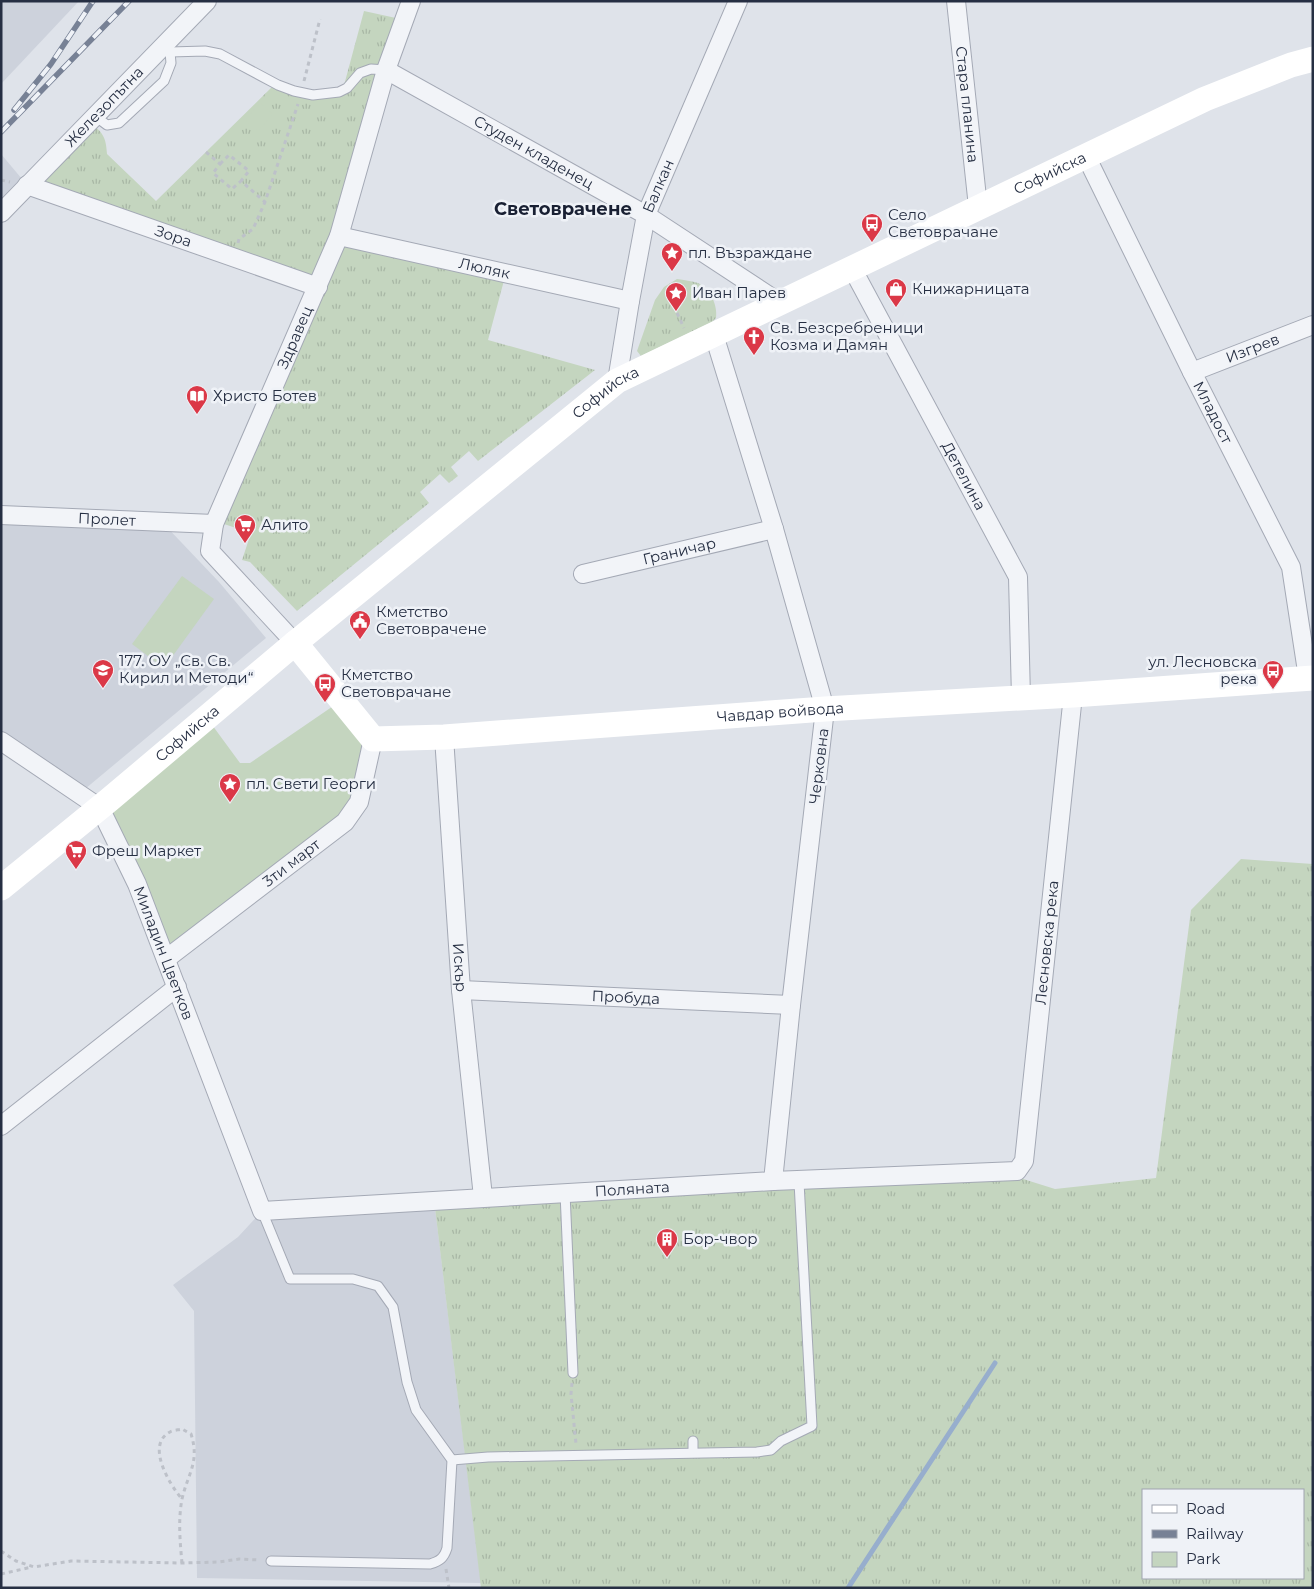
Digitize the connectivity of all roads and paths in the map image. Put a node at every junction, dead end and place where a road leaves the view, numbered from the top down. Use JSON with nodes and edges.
{"nodes":[{"id":1,"x":207,"y":1,"type":"edge"},
{"id":2,"x":411,"y":1,"type":"edge"},
{"id":3,"x":738,"y":1,"type":"edge"},
{"id":4,"x":956,"y":1,"type":"edge"},
{"id":5,"x":320,"y":19,"type":"dead end"},
{"id":6,"x":167,"y":49,"type":"junction"},
{"id":7,"x":1313,"y":58,"type":"edge"},
{"id":8,"x":386,"y":70,"type":"junction"},
{"id":9,"x":301,"y":92,"type":"junction"},
{"id":10,"x":96,"y":116,"type":"junction"},
{"id":11,"x":206,"y":152,"type":"dead end"},
{"id":12,"x":1086,"y":156,"type":"junction"},
{"id":13,"x":220,"y":164,"type":"junction"},
{"id":14,"x":241,"y":181,"type":"junction"},
{"id":15,"x":27,"y":185,"type":"junction"},
{"id":16,"x":265,"y":202,"type":"junction"},
{"id":17,"x":978,"y":207,"type":"junction"},
{"id":18,"x":1,"y":213,"type":"edge"},
{"id":19,"x":646,"y":215,"type":"junction"},
{"id":20,"x":339,"y":236,"type":"junction"},
{"id":21,"x":233,"y":257,"type":"junction"},
{"id":22,"x":852,"y":268,"type":"junction"},
{"id":23,"x":318,"y":287,"type":"junction"},
{"id":24,"x":630,"y":301,"type":"junction"},
{"id":25,"x":780,"y":303,"type":"junction"},
{"id":26,"x":677,"y":313,"type":"dead end"},
{"id":27,"x":1313,"y":326,"type":"edge"},
{"id":28,"x":714,"y":335,"type":"junction"},
{"id":29,"x":688,"y":336,"type":"dead end"},
{"id":30,"x":1192,"y":372,"type":"junction"},
{"id":31,"x":617,"y":381,"type":"junction"},
{"id":32,"x":1,"y":515,"type":"edge"},
{"id":33,"x":214,"y":524,"type":"junction"},
{"id":34,"x":774,"y":529,"type":"junction"},
{"id":35,"x":583,"y":574,"type":"dead end"},
{"id":36,"x":295,"y":643,"type":"junction"},
{"id":37,"x":1310,"y":678,"type":"edge"},
{"id":38,"x":1073,"y":696,"type":"junction"},
{"id":39,"x":1021,"y":698,"type":"junction"},
{"id":40,"x":825,"y":708,"type":"junction"},
{"id":41,"x":444,"y":737,"type":"junction"},
{"id":42,"x":373,"y":739,"type":"junction"},
{"id":43,"x":1,"y":741,"type":"edge"},
{"id":44,"x":100,"y":808,"type":"junction"},
{"id":45,"x":1,"y":888,"type":"edge"},
{"id":46,"x":166,"y":959,"type":"junction"},
{"id":47,"x":177,"y":987,"type":"junction"},
{"id":48,"x":461,"y":990,"type":"junction"},
{"id":49,"x":791,"y":1005,"type":"junction"},
{"id":50,"x":1,"y":1126,"type":"edge"},
{"id":51,"x":1001,"y":1172,"type":"joint"},
{"id":52,"x":773,"y":1182,"type":"junction"},
{"id":53,"x":799,"y":1182,"type":"junction"},
{"id":54,"x":565,"y":1193,"type":"junction"},
{"id":55,"x":483,"y":1197,"type":"junction"},
{"id":56,"x":262,"y":1211,"type":"junction"},
{"id":57,"x":573,"y":1373,"type":"joint"},
{"id":58,"x":693,"y":1441,"type":"dead end"},
{"id":59,"x":693,"y":1452,"type":"junction"},
{"id":60,"x":577,"y":1456,"type":"junction"},
{"id":61,"x":452,"y":1460,"type":"junction"},
{"id":62,"x":182,"y":1499,"type":"junction"},
{"id":63,"x":1,"y":1551,"type":"edge"},
{"id":64,"x":271,"y":1560,"type":"joint"},
{"id":65,"x":182,"y":1563,"type":"junction"},
{"id":66,"x":34,"y":1567,"type":"junction"},
{"id":67,"x":1,"y":1574,"type":"edge"}],
"edges":[{"from":1,"to":6,"type":"street","name":"Железопътна"},
{"from":2,"to":8,"type":"street","name":"Здравец"},
{"from":3,"to":19,"type":"street","name":"Балкан"},
{"from":4,"to":17,"type":"street","name":"Стара планина"},
{"from":5,"to":9,"type":"path"},
{"from":6,"to":9,"type":"lane"},
{"from":6,"to":10,"type":"street","name":"Железопътна"},
{"from":6,"to":10,"type":"lane"},
{"from":7,"to":12,"type":"street","name":"Софийска"},
{"from":8,"to":9,"type":"lane"},
{"from":8,"to":19,"type":"street","name":"Студен кладенец"},
{"from":8,"to":20,"type":"street","name":"Здравец"},
{"from":9,"to":16,"type":"path"},
{"from":10,"to":15,"type":"street","name":"Железопътна"},
{"from":11,"to":13,"type":"path"},
{"from":12,"to":17,"type":"street","name":"Софийска"},
{"from":12,"to":30,"type":"street","name":"Младост"},
{"from":13,"to":14,"type":"path"},
{"from":13,"to":14,"type":"path"},
{"from":14,"to":16,"type":"path"},
{"from":15,"to":18,"type":"street","name":"Железопътна"},
{"from":15,"to":21,"type":"street","name":"Зора"},
{"from":16,"to":21,"type":"path"},
{"from":17,"to":22,"type":"street","name":"Софийска"},
{"from":19,"to":24,"type":"street","name":"Балкан"},
{"from":19,"to":25,"type":"street","name":"Студен кладенец"},
{"from":20,"to":23,"type":"street","name":"Здравец"},
{"from":20,"to":24,"type":"street","name":"Люляк"},
{"from":21,"to":23,"type":"street","name":"Зора"},
{"from":22,"to":25,"type":"street","name":"Софийска"},
{"from":22,"to":39,"type":"street","name":"Детелина"},
{"from":23,"to":33,"type":"street","name":"Здравец"},
{"from":24,"to":31,"type":"street","name":"Балкан"},
{"from":25,"to":28,"type":"street","name":"Софийска"},
{"from":26,"to":29,"type":"path"},
{"from":27,"to":30,"type":"street","name":"Изгрев"},
{"from":28,"to":31,"type":"street","name":"Софийска"},
{"from":28,"to":34,"type":"street","name":"Черковна"},
{"from":30,"to":37,"type":"street","name":"Младост"},
{"from":31,"to":36,"type":"street","name":"Софийска"},
{"from":32,"to":33,"type":"street","name":"Пролет"},
{"from":33,"to":36,"type":"street","name":"Здравец"},
{"from":34,"to":35,"type":"street","name":"Граничар"},
{"from":34,"to":40,"type":"street","name":"Черковна"},
{"from":36,"to":42,"type":"street"},
{"from":36,"to":44,"type":"street","name":"Софийска"},
{"from":37,"to":38,"type":"street","name":"Чавдар войвода"},
{"from":38,"to":39,"type":"street","name":"Чавдар войвода"},
{"from":38,"to":51,"type":"street","name":"Лесновска река"},
{"from":39,"to":40,"type":"street","name":"Чавдар войвода"},
{"from":40,"to":41,"type":"street","name":"Чавдар войвода"},
{"from":40,"to":49,"type":"street","name":"Черковна"},
{"from":41,"to":42,"type":"street","name":"Чавдар войвода"},
{"from":41,"to":48,"type":"street","name":"Искър"},
{"from":42,"to":46,"type":"street","name":"3ти март"},
{"from":43,"to":44,"type":"street","name":"Миладин Цветков"},
{"from":44,"to":45,"type":"street","name":"Софийска"},
{"from":44,"to":46,"type":"street","name":"Миладин Цветков"},
{"from":46,"to":47,"type":"street","name":"Миладин Цветков"},
{"from":47,"to":50,"type":"street"},
{"from":47,"to":56,"type":"street","name":"Миладин Цветков"},
{"from":48,"to":49,"type":"street","name":"Пробуда"},
{"from":48,"to":55,"type":"street","name":"Искър"},
{"from":49,"to":52,"type":"street","name":"Черковна"},
{"from":51,"to":53,"type":"street","name":"Поляната"},
{"from":52,"to":53,"type":"street","name":"Поляната"},
{"from":52,"to":54,"type":"street","name":"Поляната"},
{"from":53,"to":59,"type":"lane"},
{"from":54,"to":55,"type":"street","name":"Поляната"},
{"from":54,"to":57,"type":"lane"},
{"from":55,"to":56,"type":"street","name":"Поляната"},
{"from":56,"to":61,"type":"lane"},
{"from":57,"to":60,"type":"path"},
{"from":58,"to":59,"type":"lane"},
{"from":59,"to":60,"type":"lane"},
{"from":60,"to":61,"type":"lane"},
{"from":61,"to":64,"type":"lane"},
{"from":62,"to":62,"type":"path"},
{"from":62,"to":65,"type":"path"},
{"from":63,"to":66,"type":"path"},
{"from":64,"to":65,"type":"path"},
{"from":65,"to":66,"type":"path"},
{"from":66,"to":67,"type":"path"}]}
